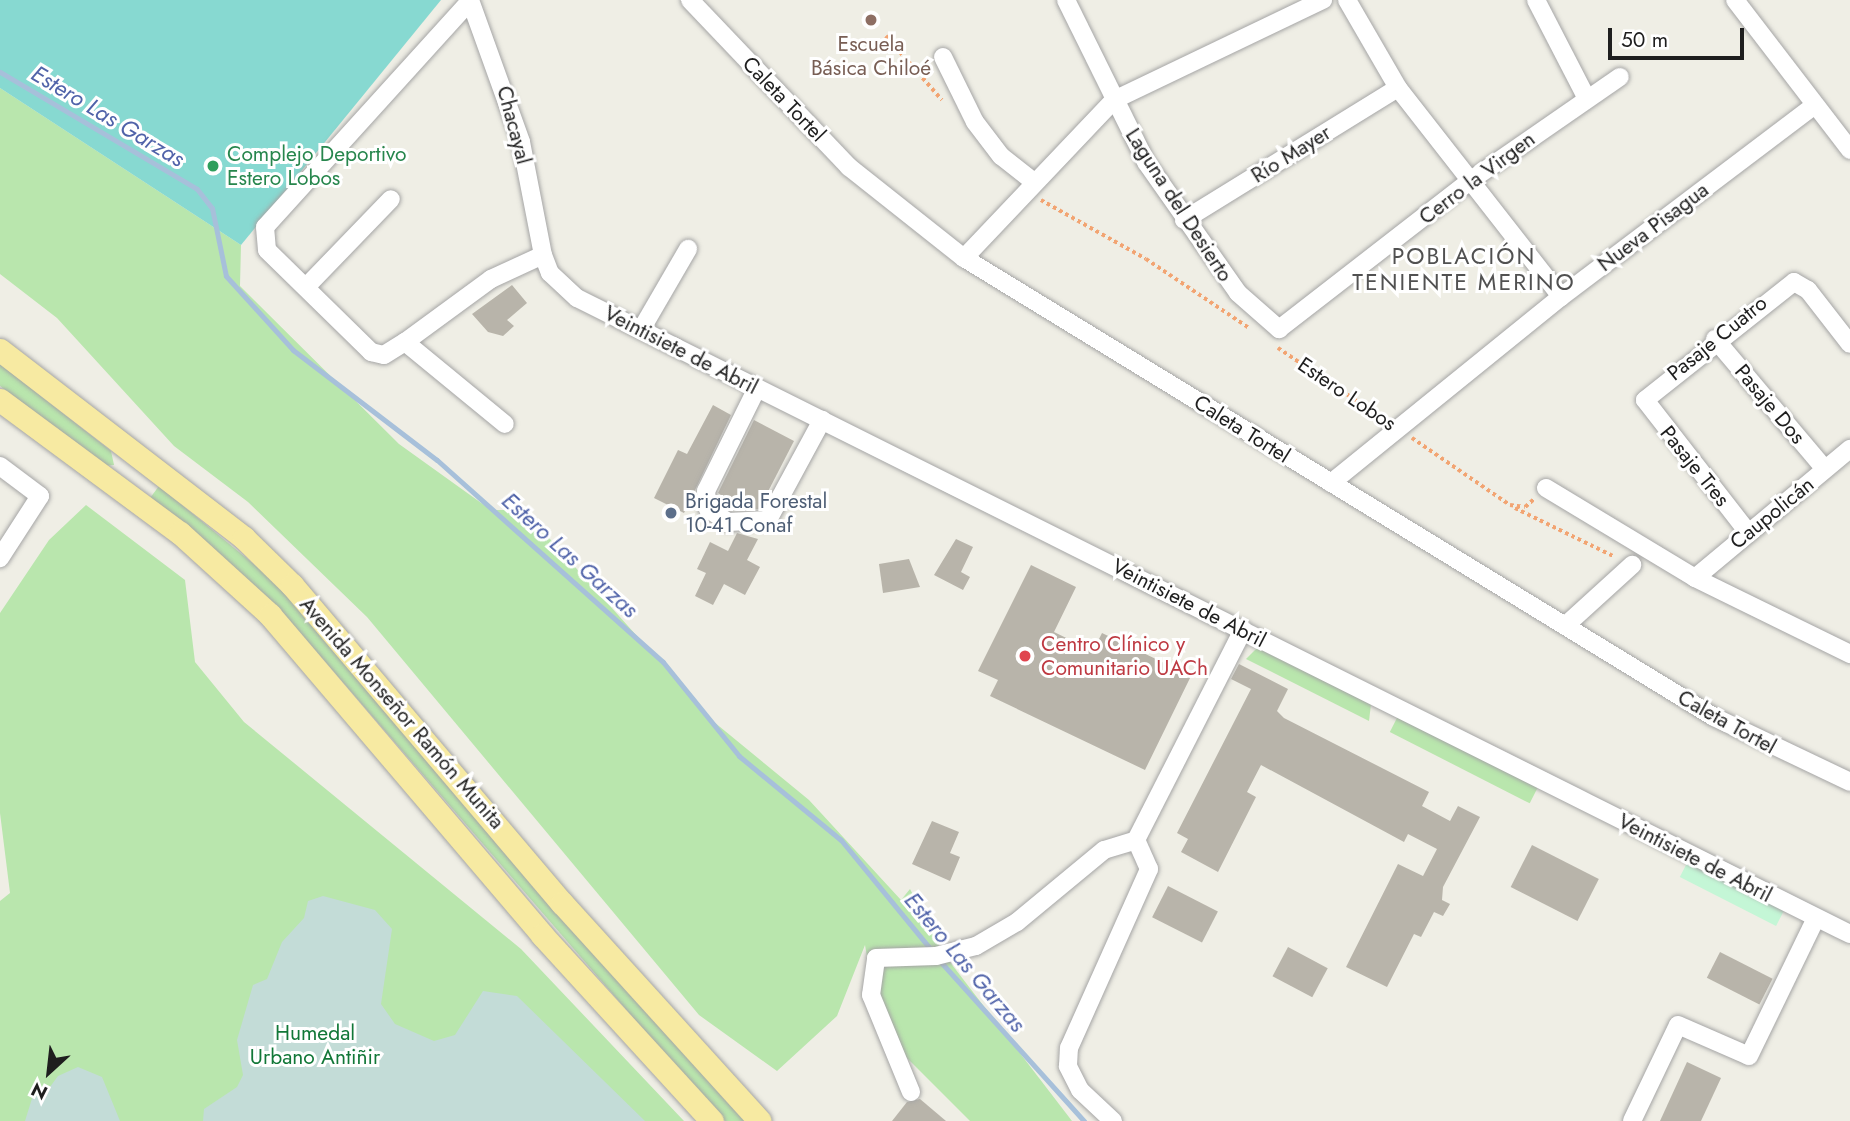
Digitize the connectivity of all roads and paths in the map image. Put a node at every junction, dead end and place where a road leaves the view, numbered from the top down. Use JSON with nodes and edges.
{"nodes":[{"id":1,"x":470,"y":0,"type":"edge"},
{"id":2,"x":690,"y":0,"type":"edge"},
{"id":3,"x":1066,"y":0,"type":"edge"},
{"id":4,"x":1323,"y":0,"type":"edge"},
{"id":5,"x":1347,"y":0,"type":"edge"},
{"id":6,"x":1536,"y":0,"type":"edge"},
{"id":7,"x":1735,"y":0,"type":"edge"},
{"id":8,"x":887,"y":36,"type":"dead end"},
{"id":9,"x":943,"y":57,"type":"dead end"},
{"id":10,"x":1620,"y":77,"type":"dead end"},
{"id":11,"x":1398,"y":88,"type":"junction"},
{"id":12,"x":1586,"y":97,"type":"junction"},
{"id":13,"x":1114,"y":100,"type":"junction"},
{"id":14,"x":1814,"y":106,"type":"junction"},
{"id":15,"x":949,"y":107,"type":"dead end"},
{"id":16,"x":1850,"y":150,"type":"edge"},
{"id":17,"x":1471,"y":180,"type":"junction"},
{"id":18,"x":1031,"y":186,"type":"junction"},
{"id":19,"x":391,"y":199,"type":"dead end"},
{"id":20,"x":1184,"y":220,"type":"junction"},
{"id":21,"x":688,"y":249,"type":"dead end"},
{"id":22,"x":543,"y":255,"type":"junction"},
{"id":23,"x":964,"y":258,"type":"junction"},
{"id":24,"x":306,"y":287,"type":"junction"},
{"id":25,"x":1561,"y":297,"type":"junction"},
{"id":26,"x":1261,"y":328,"type":"junction"},
{"id":27,"x":641,"y":330,"type":"junction"},
{"id":28,"x":1715,"y":339,"type":"junction"},
{"id":29,"x":404,"y":342,"type":"junction"},
{"id":30,"x":1273,"y":344,"type":"dead end"},
{"id":31,"x":1850,"y":344,"type":"edge"},
{"id":32,"x":0,"y":350,"type":"edge"},
{"id":33,"x":757,"y":388,"type":"junction"},
{"id":34,"x":0,"y":400,"type":"edge"},
{"id":35,"x":1645,"y":400,"type":"joint"},
{"id":36,"x":822,"y":420,"type":"junction"},
{"id":37,"x":505,"y":424,"type":"dead end"},
{"id":38,"x":1399,"y":429,"type":"junction"},
{"id":39,"x":1850,"y":449,"type":"edge"},
{"id":40,"x":129,"y":452,"type":"junction"},
{"id":41,"x":0,"y":466,"type":"edge"},
{"id":42,"x":1825,"y":469,"type":"junction"},
{"id":43,"x":156,"y":472,"type":"junction"},
{"id":44,"x":109,"y":481,"type":"junction"},
{"id":45,"x":1331,"y":484,"type":"junction"},
{"id":46,"x":1546,"y":488,"type":"joint"},
{"id":47,"x":135,"y":500,"type":"junction"},
{"id":48,"x":1747,"y":531,"type":"junction"},
{"id":49,"x":0,"y":558,"type":"edge"},
{"id":50,"x":1632,"y":565,"type":"dead end"},
{"id":51,"x":1695,"y":578,"type":"junction"},
{"id":52,"x":1565,"y":626,"type":"junction"},
{"id":53,"x":1243,"y":630,"type":"junction"},
{"id":54,"x":1850,"y":654,"type":"edge"},
{"id":55,"x":1850,"y":782,"type":"edge"},
{"id":56,"x":1136,"y":840,"type":"junction"},
{"id":57,"x":1816,"y":918,"type":"junction"},
{"id":58,"x":1850,"y":934,"type":"edge"},
{"id":59,"x":911,"y":1092,"type":"dead end"},
{"id":60,"x":712,"y":1121,"type":"edge"},
{"id":61,"x":760,"y":1121,"type":"edge"},
{"id":62,"x":1112,"y":1121,"type":"edge"},
{"id":63,"x":1632,"y":1121,"type":"edge"}],
"edges":[{"from":1,"to":22,"type":"street","name":"Chacayal"},
{"from":1,"to":24,"type":"street"},
{"from":2,"to":23,"type":"street","name":"Caleta Tortel"},
{"from":3,"to":13,"type":"street","name":"Laguna del Desierto"},
{"from":4,"to":13,"type":"street"},
{"from":5,"to":11,"type":"street"},
{"from":6,"to":12,"type":"street"},
{"from":7,"to":14,"type":"street"},
{"from":8,"to":15,"type":"path"},
{"from":9,"to":18,"type":"street"},
{"from":10,"to":12,"type":"street","name":"Cerro la Virgen"},
{"from":11,"to":17,"type":"street"},
{"from":11,"to":20,"type":"street","name":"Río Mayer"},
{"from":12,"to":17,"type":"street","name":"Cerro la Virgen"},
{"from":13,"to":18,"type":"street"},
{"from":13,"to":20,"type":"street","name":"Laguna del Desierto"},
{"from":14,"to":16,"type":"street"},
{"from":14,"to":25,"type":"street","name":"Nueva Pisagua"},
{"from":17,"to":25,"type":"street"},
{"from":17,"to":26,"type":"street","name":"Cerro la Virgen"},
{"from":18,"to":23,"type":"street"},
{"from":18,"to":26,"type":"path"},
{"from":19,"to":24,"type":"street"},
{"from":20,"to":26,"type":"street","name":"Laguna del Desierto"},
{"from":21,"to":27,"type":"street"},
{"from":22,"to":27,"type":"street","name":"Veintisiete de Abril"},
{"from":22,"to":29,"type":"street"},
{"from":23,"to":45,"type":"street","name":"Caleta Tortel"},
{"from":24,"to":29,"type":"street"},
{"from":25,"to":38,"type":"street","name":"Nueva Pisagua"},
{"from":27,"to":33,"type":"street","name":"Veintisiete de Abril"},
{"from":28,"to":31,"type":"street","name":"Pasaje Cuatro"},
{"from":28,"to":35,"type":"street","name":"Pasaje Cuatro"},
{"from":28,"to":42,"type":"street","name":"Pasaje Dos"},
{"from":29,"to":37,"type":"street"},
{"from":30,"to":38,"type":"path","name":"Estero Lobos"},
{"from":32,"to":40,"type":"main road","name":"Avenida Monseñor Ramón Munita"},
{"from":33,"to":36,"type":"street","name":"Veintisiete de Abril"},
{"from":33,"to":36,"type":"street"},
{"from":34,"to":44,"type":"main road","name":"Avenida Monseñor Ramón Munita"},
{"from":35,"to":48,"type":"street","name":"Pasaje Tres"},
{"from":36,"to":53,"type":"street","name":"Veintisiete de Abril"},
{"from":38,"to":45,"type":"street","name":"Nueva Pisagua"},
{"from":38,"to":46,"type":"path","name":"Estero Lobos"},
{"from":39,"to":42,"type":"street","name":"Caupolicán"},
{"from":40,"to":43,"type":"main road","name":"Avenida Monseñor Ramón Munita"},
{"from":40,"to":44,"type":"main road"},
{"from":41,"to":49,"type":"street"},
{"from":42,"to":48,"type":"street","name":"Caupolicán"},
{"from":43,"to":47,"type":"main road"},
{"from":43,"to":61,"type":"main road","name":"Avenida Monseñor Ramón Munita"},
{"from":44,"to":47,"type":"main road","name":"Avenida Monseñor Ramón Munita"},
{"from":45,"to":52,"type":"street","name":"Caleta Tortel"},
{"from":46,"to":51,"type":"street"},
{"from":47,"to":60,"type":"main road","name":"Avenida Monseñor Ramón Munita"},
{"from":48,"to":51,"type":"street","name":"Caupolicán"},
{"from":50,"to":52,"type":"street"},
{"from":51,"to":54,"type":"street"},
{"from":52,"to":55,"type":"street","name":"Caleta Tortel"},
{"from":53,"to":56,"type":"street"},
{"from":53,"to":57,"type":"street","name":"Veintisiete de Abril"},
{"from":56,"to":59,"type":"street"},
{"from":56,"to":62,"type":"street"},
{"from":57,"to":58,"type":"street","name":"Veintisiete de Abril"},
{"from":57,"to":63,"type":"street"}]}
